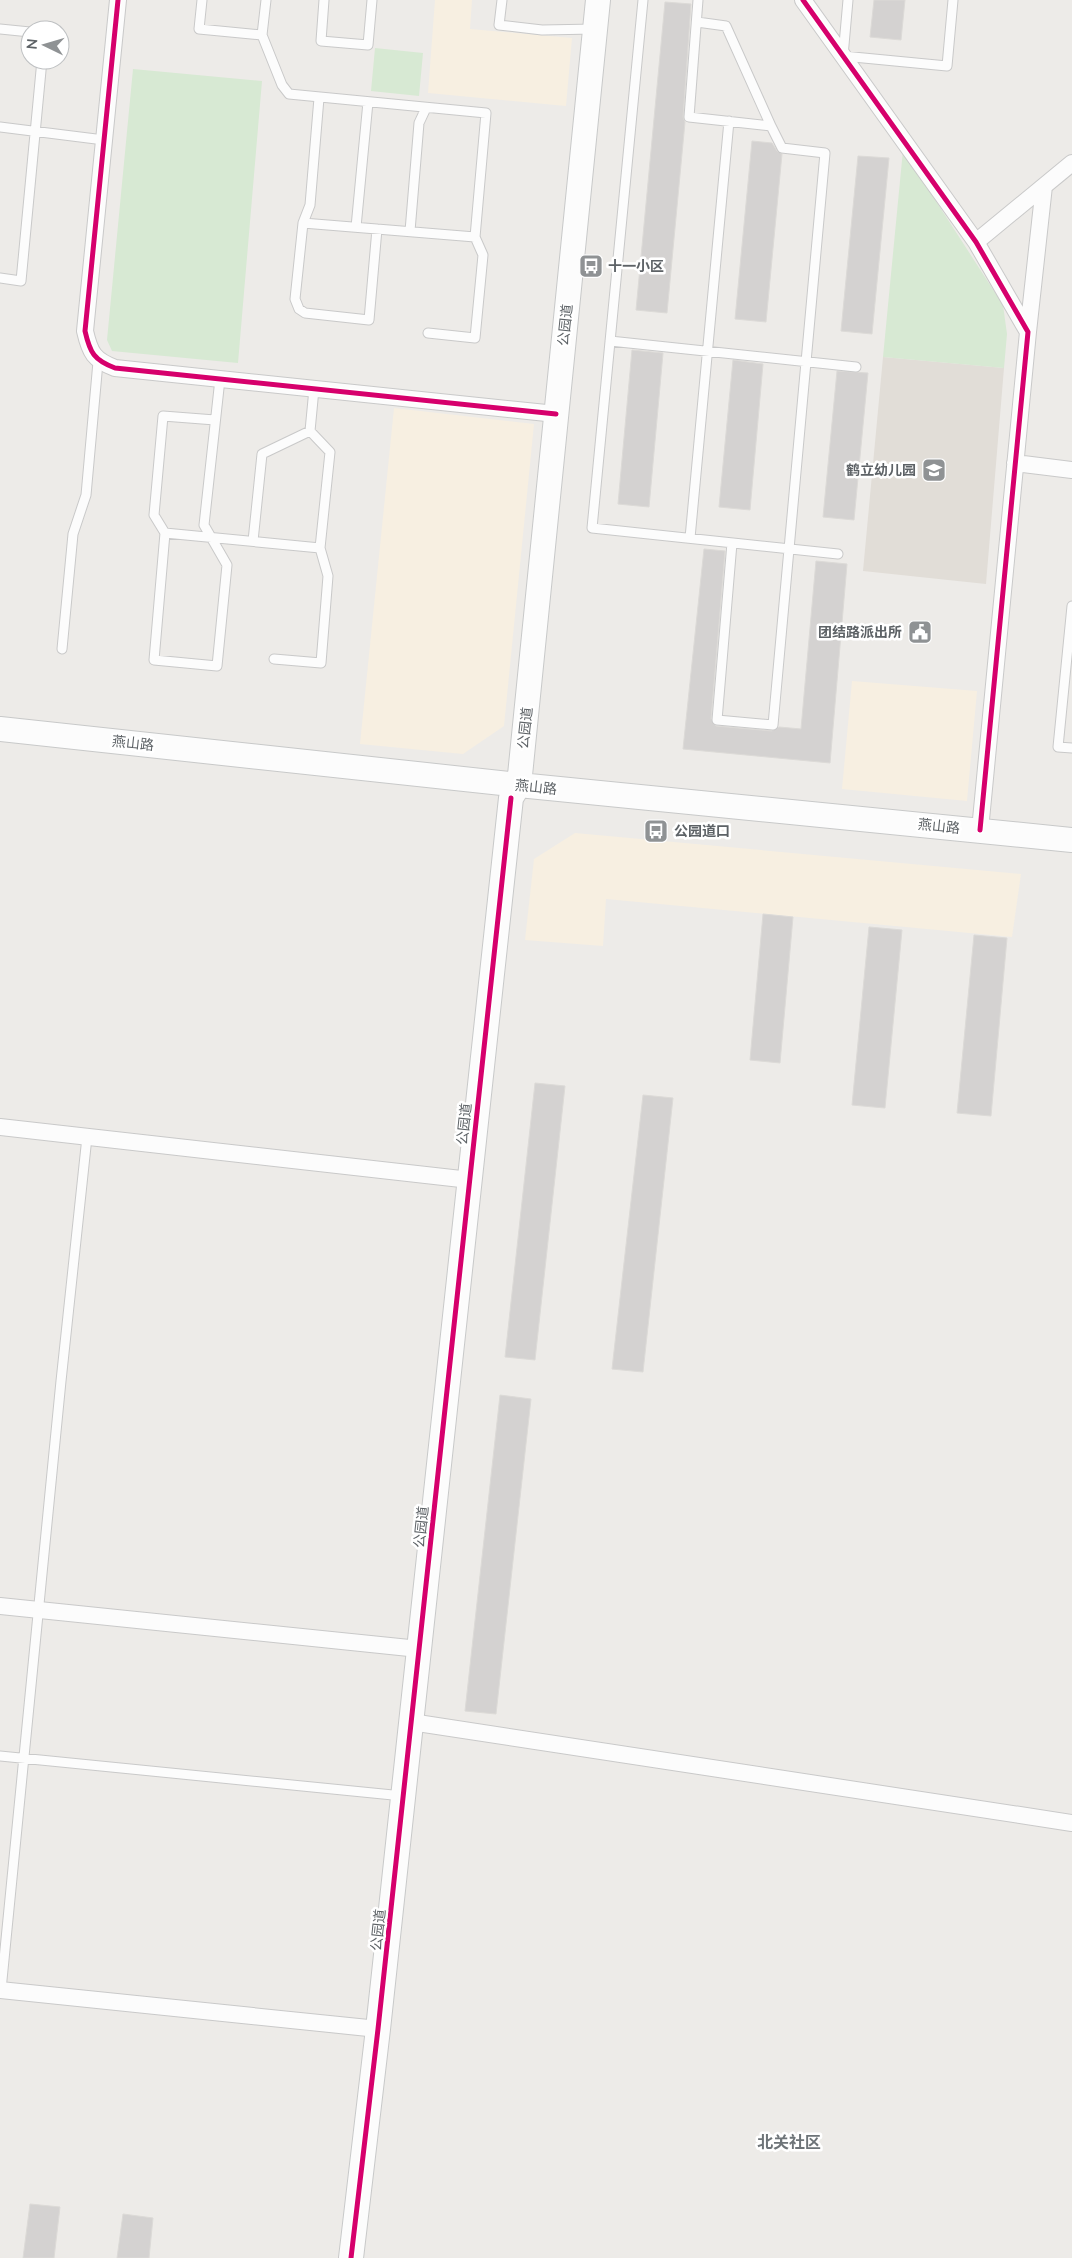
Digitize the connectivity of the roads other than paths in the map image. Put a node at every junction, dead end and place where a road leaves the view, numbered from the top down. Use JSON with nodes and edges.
{"nodes":[{"id":1,"x":118,"y":0,"type":"edge"},
{"id":2,"x":202,"y":0,"type":"edge"},
{"id":3,"x":266,"y":0,"type":"edge"},
{"id":4,"x":324,"y":0,"type":"edge"},
{"id":5,"x":372,"y":0,"type":"edge"},
{"id":6,"x":502,"y":0,"type":"edge"},
{"id":7,"x":598,"y":0,"type":"edge"},
{"id":8,"x":643,"y":0,"type":"edge"},
{"id":9,"x":698,"y":0,"type":"edge"},
{"id":10,"x":803,"y":0,"type":"edge"},
{"id":11,"x":848,"y":0,"type":"edge"},
{"id":12,"x":953,"y":0,"type":"edge"},
{"id":13,"x":697,"y":22,"type":"junction"},
{"id":14,"x":0,"y":29,"type":"edge"},
{"id":15,"x":595,"y":29,"type":"junction"},
{"id":16,"x":20,"y":31,"type":"edge"},
{"id":17,"x":262,"y":35,"type":"junction"},
{"id":18,"x":843,"y":56,"type":"junction"},
{"id":19,"x":41,"y":70,"type":"edge"},
{"id":20,"x":319,"y":98,"type":"junction"},
{"id":21,"x":368,"y":102,"type":"junction"},
{"id":22,"x":426,"y":108,"type":"junction"},
{"id":23,"x":729,"y":121,"type":"junction"},
{"id":24,"x":771,"y":126,"type":"junction"},
{"id":25,"x":0,"y":127,"type":"edge"},
{"id":26,"x":35,"y":131,"type":"junction"},
{"id":27,"x":104,"y":140,"type":"junction"},
{"id":28,"x":1072,"y":163,"type":"edge"},
{"id":29,"x":1044,"y":186,"type":"junction"},
{"id":30,"x":303,"y":223,"type":"junction"},
{"id":31,"x":356,"y":227,"type":"junction"},
{"id":32,"x":377,"y":229,"type":"junction"},
{"id":33,"x":410,"y":231,"type":"junction"},
{"id":34,"x":475,"y":238,"type":"junction"},
{"id":35,"x":976,"y":242,"type":"junction"},
{"id":36,"x":0,"y":278,"type":"edge"},
{"id":37,"x":1028,"y":332,"type":"junction"},
{"id":38,"x":428,"y":333,"type":"dead end"},
{"id":39,"x":610,"y":341,"type":"junction"},
{"id":40,"x":708,"y":351,"type":"junction"},
{"id":41,"x":806,"y":361,"type":"junction"},
{"id":42,"x":98,"y":362,"type":"junction"},
{"id":43,"x":856,"y":367,"type":"dead end"},
{"id":44,"x":220,"y":379,"type":"junction"},
{"id":45,"x":314,"y":389,"type":"junction"},
{"id":46,"x":556,"y":414,"type":"junction"},
{"id":47,"x":215,"y":420,"type":"junction"},
{"id":48,"x":310,"y":432,"type":"junction"},
{"id":49,"x":1015,"y":463,"type":"junction"},
{"id":50,"x":1072,"y":470,"type":"edge"},
{"id":51,"x":165,"y":533,"type":"junction"},
{"id":52,"x":212,"y":538,"type":"junction"},
{"id":53,"x":690,"y":538,"type":"junction"},
{"id":54,"x":253,"y":541,"type":"junction"},
{"id":55,"x":732,"y":543,"type":"junction"},
{"id":56,"x":320,"y":548,"type":"junction"},
{"id":57,"x":789,"y":549,"type":"junction"},
{"id":58,"x":838,"y":554,"type":"dead end"},
{"id":59,"x":1072,"y":606,"type":"edge"},
{"id":60,"x":62,"y":649,"type":"dead end"},
{"id":61,"x":274,"y":659,"type":"dead end"},
{"id":62,"x":0,"y":729,"type":"edge"},
{"id":63,"x":0,"y":744,"type":"edge"},
{"id":64,"x":1072,"y":748,"type":"edge"},
{"id":65,"x":515,"y":792,"type":"junction"},
{"id":66,"x":980,"y":830,"type":"junction"},
{"id":67,"x":1072,"y":840,"type":"edge"},
{"id":68,"x":1072,"y":855,"type":"edge"},
{"id":69,"x":0,"y":1127,"type":"edge"},
{"id":70,"x":87,"y":1137,"type":"junction"},
{"id":71,"x":470,"y":1180,"type":"junction"},
{"id":72,"x":0,"y":1606,"type":"edge"},
{"id":73,"x":39,"y":1610,"type":"junction"},
{"id":74,"x":419,"y":1649,"type":"junction"},
{"id":75,"x":411,"y":1722,"type":"junction"},
{"id":76,"x":0,"y":1756,"type":"edge"},
{"id":77,"x":24,"y":1759,"type":"junction"},
{"id":78,"x":403,"y":1796,"type":"junction"},
{"id":79,"x":1072,"y":1823,"type":"edge"},
{"id":80,"x":1,"y":1990,"type":"edge"},
{"id":81,"x":378,"y":2029,"type":"junction"},
{"id":82,"x":351,"y":2258,"type":"edge"}],
"edges":[{"from":1,"to":27,"type":"street"},
{"from":2,"to":17,"type":"lane"},
{"from":3,"to":17,"type":"lane"},
{"from":4,"to":5,"type":"lane"},
{"from":6,"to":15,"type":"lane"},
{"from":7,"to":15,"type":"main road","name":"公园道"},
{"from":8,"to":39,"type":"lane"},
{"from":9,"to":13,"type":"lane"},
{"from":10,"to":18,"type":"street"},
{"from":11,"to":18,"type":"lane"},
{"from":12,"to":18,"type":"lane"},
{"from":13,"to":23,"type":"lane"},
{"from":13,"to":24,"type":"lane"},
{"from":14,"to":16,"type":"lane"},
{"from":15,"to":46,"type":"main road","name":"公园道"},
{"from":17,"to":20,"type":"lane"},
{"from":18,"to":35,"type":"street"},
{"from":19,"to":26,"type":"lane"},
{"from":20,"to":21,"type":"lane"},
{"from":20,"to":30,"type":"lane"},
{"from":21,"to":22,"type":"lane"},
{"from":21,"to":31,"type":"lane"},
{"from":22,"to":33,"type":"lane"},
{"from":22,"to":34,"type":"lane"},
{"from":23,"to":24,"type":"lane"},
{"from":23,"to":40,"type":"lane"},
{"from":24,"to":41,"type":"lane"},
{"from":25,"to":26,"type":"lane"},
{"from":26,"to":27,"type":"lane"},
{"from":26,"to":36,"type":"lane"},
{"from":27,"to":42,"type":"street"},
{"from":28,"to":29,"type":"street"},
{"from":29,"to":35,"type":"street"},
{"from":29,"to":37,"type":"street"},
{"from":30,"to":31,"type":"lane"},
{"from":30,"to":32,"type":"lane"},
{"from":31,"to":32,"type":"lane"},
{"from":32,"to":33,"type":"lane"},
{"from":33,"to":34,"type":"lane"},
{"from":34,"to":38,"type":"lane"},
{"from":35,"to":37,"type":"street"},
{"from":37,"to":49,"type":"street"},
{"from":39,"to":40,"type":"lane"},
{"from":39,"to":53,"type":"lane"},
{"from":40,"to":41,"type":"lane"},
{"from":40,"to":53,"type":"lane"},
{"from":41,"to":43,"type":"lane"},
{"from":41,"to":57,"type":"lane"},
{"from":42,"to":44,"type":"street"},
{"from":42,"to":60,"type":"lane"},
{"from":44,"to":45,"type":"street"},
{"from":44,"to":47,"type":"lane"},
{"from":45,"to":46,"type":"street"},
{"from":45,"to":48,"type":"lane"},
{"from":46,"to":65,"type":"main road","name":"公园道"},
{"from":47,"to":51,"type":"lane"},
{"from":47,"to":52,"type":"lane"},
{"from":48,"to":54,"type":"lane"},
{"from":48,"to":56,"type":"lane"},
{"from":49,"to":50,"type":"street"},
{"from":49,"to":66,"type":"street"},
{"from":51,"to":52,"type":"lane"},
{"from":51,"to":52,"type":"lane"},
{"from":52,"to":54,"type":"lane"},
{"from":53,"to":55,"type":"lane"},
{"from":54,"to":56,"type":"lane"},
{"from":55,"to":57,"type":"lane"},
{"from":55,"to":57,"type":"lane"},
{"from":56,"to":61,"type":"lane"},
{"from":57,"to":58,"type":"lane"},
{"from":59,"to":64,"type":"lane"},
{"from":62,"to":65,"type":"main road","name":"燕山路"},
{"from":63,"to":65,"type":"main road","name":"燕山路"},
{"from":65,"to":66,"type":"main road","name":"燕山路"},
{"from":65,"to":68,"type":"main road","name":"燕山路"},
{"from":65,"to":71,"type":"main road","name":"公园道"},
{"from":66,"to":67,"type":"main road","name":"燕山路"},
{"from":69,"to":70,"type":"street"},
{"from":70,"to":71,"type":"street"},
{"from":70,"to":73,"type":"lane"},
{"from":71,"to":74,"type":"main road","name":"公园道"},
{"from":72,"to":73,"type":"street"},
{"from":73,"to":74,"type":"street"},
{"from":73,"to":77,"type":"lane"},
{"from":74,"to":75,"type":"main road","name":"公园道"},
{"from":75,"to":78,"type":"main road","name":"公园道"},
{"from":75,"to":79,"type":"street"},
{"from":76,"to":77,"type":"lane"},
{"from":77,"to":78,"type":"lane"},
{"from":77,"to":80,"type":"lane"},
{"from":78,"to":81,"type":"main road","name":"公园道"},
{"from":80,"to":81,"type":"street"},
{"from":81,"to":82,"type":"main road","name":"公园道"}]}
